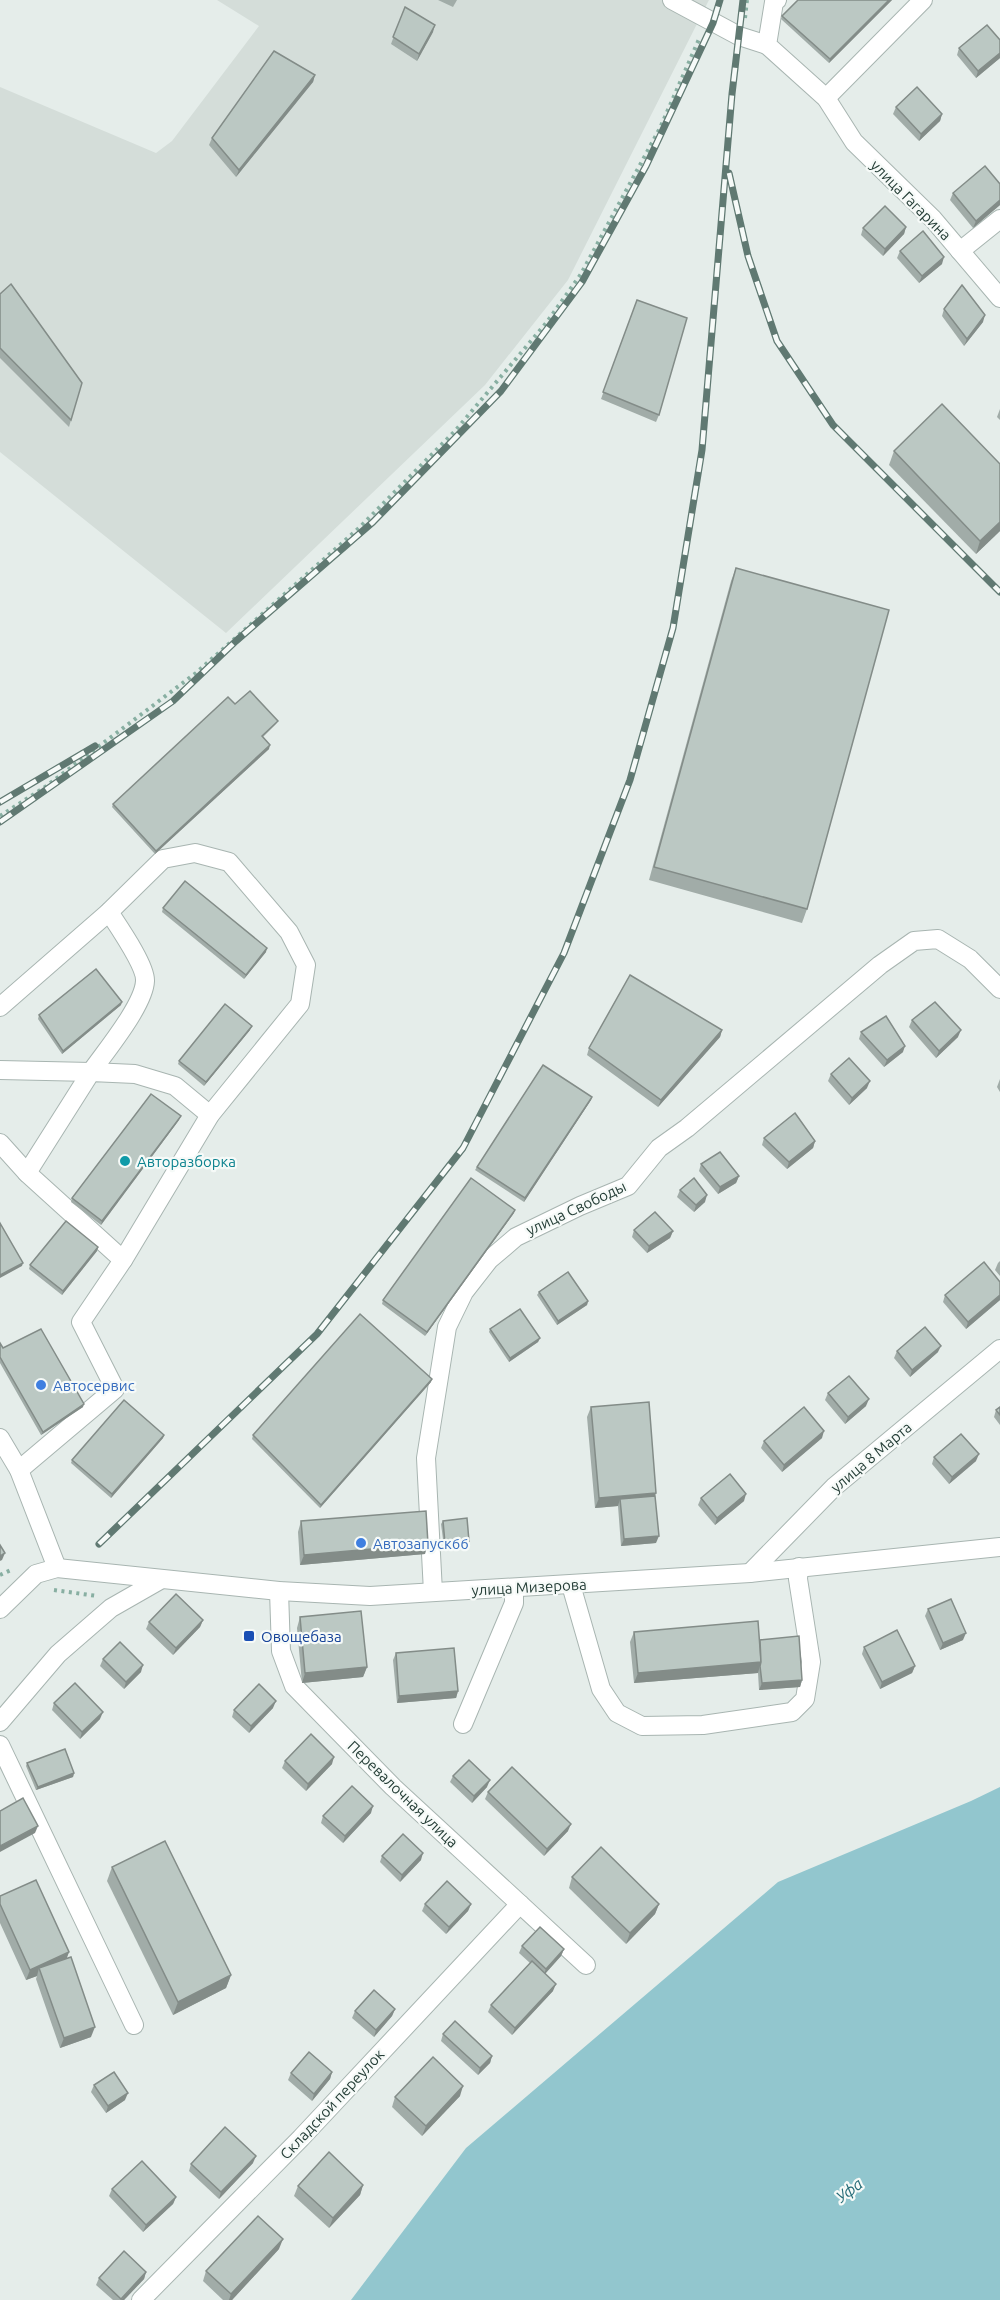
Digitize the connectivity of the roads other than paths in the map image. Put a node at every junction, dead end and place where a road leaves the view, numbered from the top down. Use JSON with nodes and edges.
{"nodes":[{"id":1,"x":672,"y":0,"type":"edge"},
{"id":2,"x":923,"y":0,"type":"edge"},
{"id":3,"x":775,"y":1,"type":"edge"},
{"id":4,"x":768,"y":45,"type":"junction"},
{"id":5,"x":826,"y":98,"type":"junction"},
{"id":6,"x":1000,"y":219,"type":"edge"},
{"id":7,"x":960,"y":251,"type":"junction"},
{"id":8,"x":1000,"y":298,"type":"edge"},
{"id":9,"x":110,"y":912,"type":"junction"},
{"id":10,"x":1000,"y":989,"type":"edge"},
{"id":11,"x":0,"y":1007,"type":"edge"},
{"id":12,"x":0,"y":1070,"type":"edge"},
{"id":13,"x":91,"y":1072,"type":"junction"},
{"id":14,"x":210,"y":1115,"type":"junction"},
{"id":15,"x":0,"y":1143,"type":"edge"},
{"id":16,"x":27,"y":1173,"type":"junction"},
{"id":17,"x":123,"y":1260,"type":"junction"},
{"id":18,"x":1000,"y":1349,"type":"edge"},
{"id":19,"x":0,"y":1438,"type":"edge"},
{"id":20,"x":19,"y":1470,"type":"junction"},
{"id":21,"x":1000,"y":1546,"type":"edge"},
{"id":22,"x":799,"y":1567,"type":"junction"},
{"id":23,"x":57,"y":1568,"type":"junction"},
{"id":24,"x":750,"y":1573,"type":"junction"},
{"id":25,"x":160,"y":1580,"type":"junction"},
{"id":26,"x":571,"y":1585,"type":"junction"},
{"id":27,"x":514,"y":1588,"type":"junction"},
{"id":28,"x":279,"y":1591,"type":"junction"},
{"id":29,"x":433,"y":1592,"type":"junction"},
{"id":30,"x":0,"y":1610,"type":"edge"},
{"id":31,"x":0,"y":1722,"type":"edge"},
{"id":32,"x":463,"y":1724,"type":"dead end"},
{"id":33,"x":0,"y":1745,"type":"edge"},
{"id":34,"x":520,"y":1904,"type":"junction"},
{"id":35,"x":586,"y":1965,"type":"dead end"},
{"id":36,"x":134,"y":2025,"type":"dead end"},
{"id":37,"x":141,"y":2300,"type":"edge"}],
"edges":[{"from":1,"to":4,"type":"street"},
{"from":2,"to":5,"type":"street"},
{"from":3,"to":4,"type":"street"},
{"from":4,"to":5,"type":"street","name":"улица Гагарина"},
{"from":5,"to":7,"type":"street","name":"улица Гагарина"},
{"from":6,"to":7,"type":"street"},
{"from":7,"to":8,"type":"street","name":"улица Гагарина"},
{"from":9,"to":11,"type":"street"},
{"from":9,"to":13,"type":"street"},
{"from":9,"to":14,"type":"street"},
{"from":10,"to":29,"type":"street","name":"улица Свободы"},
{"from":12,"to":13,"type":"street"},
{"from":13,"to":14,"type":"street"},
{"from":13,"to":16,"type":"street"},
{"from":14,"to":17,"type":"street"},
{"from":15,"to":16,"type":"street"},
{"from":16,"to":17,"type":"street"},
{"from":17,"to":20,"type":"street"},
{"from":18,"to":24,"type":"street","name":"улица 8 Марта"},
{"from":19,"to":20,"type":"street"},
{"from":20,"to":23,"type":"street"},
{"from":21,"to":22,"type":"street","name":"улица Мизерова"},
{"from":22,"to":24,"type":"street","name":"улица Мизерова"},
{"from":22,"to":26,"type":"street"},
{"from":23,"to":25,"type":"street","name":"улица Мизерова"},
{"from":23,"to":30,"type":"street"},
{"from":24,"to":26,"type":"street","name":"улица Мизерова"},
{"from":25,"to":28,"type":"street","name":"улица Мизерова"},
{"from":25,"to":31,"type":"street"},
{"from":26,"to":27,"type":"street","name":"улица Мизерова"},
{"from":27,"to":29,"type":"street","name":"улица Мизерова"},
{"from":27,"to":32,"type":"street"},
{"from":28,"to":29,"type":"street","name":"улица Мизерова"},
{"from":28,"to":34,"type":"street","name":"Перевалочная улица"},
{"from":33,"to":36,"type":"street"},
{"from":34,"to":35,"type":"street","name":"Перевалочная улица"},
{"from":34,"to":37,"type":"street","name":"Складской переулок"}]}
